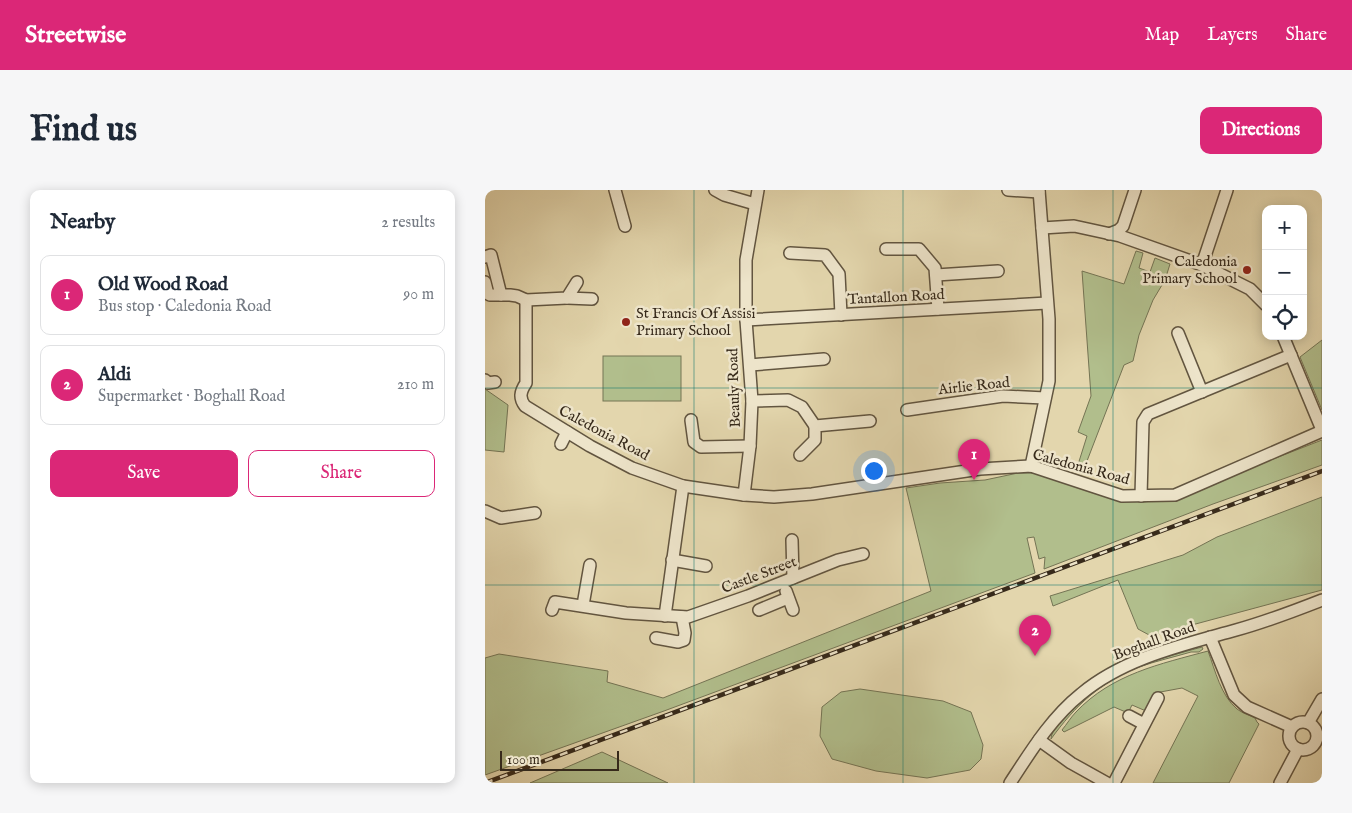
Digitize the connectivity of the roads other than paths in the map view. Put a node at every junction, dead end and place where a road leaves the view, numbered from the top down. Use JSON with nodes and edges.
{"nodes":[{"id":1,"x":615,"y":190,"type":"edge"},
{"id":2,"x":715,"y":190,"type":"edge"},
{"id":3,"x":758,"y":190,"type":"edge"},
{"id":4,"x":1008,"y":190,"type":"edge"},
{"id":5,"x":1135,"y":190,"type":"edge"},
{"id":6,"x":1227,"y":190,"type":"edge"},
{"id":7,"x":1039,"y":191,"type":"edge"},
{"id":8,"x":755,"y":204,"type":"junction"},
{"id":9,"x":625,"y":226,"type":"dead end"},
{"id":10,"x":1123,"y":226,"type":"junction"},
{"id":11,"x":1042,"y":228,"type":"junction"},
{"id":12,"x":1109,"y":234,"type":"junction"},
{"id":13,"x":1130,"y":240,"type":"junction"},
{"id":14,"x":885,"y":249,"type":"dead end"},
{"id":15,"x":790,"y":254,"type":"dead end"},
{"id":16,"x":485,"y":257,"type":"edge"},
{"id":17,"x":1202,"y":265,"type":"junction"},
{"id":18,"x":998,"y":272,"type":"dead end"},
{"id":19,"x":936,"y":275,"type":"junction"},
{"id":20,"x":485,"y":282,"type":"edge"},
{"id":21,"x":577,"y":282,"type":"dead end"},
{"id":22,"x":501,"y":295,"type":"junction"},
{"id":23,"x":567,"y":298,"type":"junction"},
{"id":24,"x":593,"y":299,"type":"dead end"},
{"id":25,"x":526,"y":300,"type":"junction"},
{"id":26,"x":1262,"y":300,"type":"edge"},
{"id":27,"x":1047,"y":303,"type":"junction"},
{"id":28,"x":939,"y":309,"type":"junction"},
{"id":29,"x":841,"y":315,"type":"junction"},
{"id":30,"x":747,"y":320,"type":"junction"},
{"id":31,"x":1178,"y":333,"type":"dead end"},
{"id":32,"x":1285,"y":340,"type":"edge"},
{"id":33,"x":1291,"y":355,"type":"junction"},
{"id":34,"x":824,"y":359,"type":"dead end"},
{"id":35,"x":749,"y":364,"type":"junction"},
{"id":36,"x":1202,"y":392,"type":"junction"},
{"id":37,"x":1045,"y":398,"type":"junction"},
{"id":38,"x":752,"y":401,"type":"junction"},
{"id":39,"x":907,"y":410,"type":"dead end"},
{"id":40,"x":691,"y":420,"type":"dead end"},
{"id":41,"x":870,"y":421,"type":"dead end"},
{"id":42,"x":815,"y":426,"type":"junction"},
{"id":43,"x":1322,"y":431,"type":"edge"},
{"id":44,"x":567,"y":432,"type":"junction"},
{"id":45,"x":561,"y":444,"type":"dead end"},
{"id":46,"x":750,"y":446,"type":"junction"},
{"id":47,"x":800,"y":455,"type":"dead end"},
{"id":48,"x":1031,"y":466,"type":"junction"},
{"id":49,"x":683,"y":486,"type":"junction"},
{"id":50,"x":744,"y":495,"type":"junction"},
{"id":51,"x":1141,"y":496,"type":"junction"},
{"id":52,"x":485,"y":511,"type":"edge"},
{"id":53,"x":535,"y":513,"type":"dead end"},
{"id":54,"x":792,"y":540,"type":"dead end"},
{"id":55,"x":863,"y":554,"type":"dead end"},
{"id":56,"x":673,"y":560,"type":"junction"},
{"id":57,"x":590,"y":565,"type":"dead end"},
{"id":58,"x":706,"y":566,"type":"dead end"},
{"id":59,"x":788,"y":580,"type":"junction"},
{"id":60,"x":788,"y":598,"type":"junction"},
{"id":61,"x":1322,"y":600,"type":"edge"},
{"id":62,"x":583,"y":606,"type":"junction"},
{"id":63,"x":552,"y":610,"type":"dead end"},
{"id":64,"x":759,"y":610,"type":"dead end"},
{"id":65,"x":793,"y":610,"type":"dead end"},
{"id":66,"x":665,"y":616,"type":"junction"},
{"id":67,"x":682,"y":617,"type":"junction"},
{"id":68,"x":1210,"y":637,"type":"junction"},
{"id":69,"x":656,"y":638,"type":"dead end"},
{"id":70,"x":1159,"y":698,"type":"dead end"},
{"id":71,"x":1322,"y":699,"type":"edge"},
{"id":72,"x":1129,"y":716,"type":"dead end"},
{"id":73,"x":1308,"y":723,"type":"junction"},
{"id":74,"x":1144,"y":724,"type":"junction"},
{"id":75,"x":1292,"y":727,"type":"junction"},
{"id":76,"x":1039,"y":740,"type":"junction"},
{"id":77,"x":1319,"y":741,"type":"edge"},
{"id":78,"x":1298,"y":749,"type":"junction"},
{"id":79,"x":1011,"y":783,"type":"edge"},
{"id":80,"x":1107,"y":783,"type":"edge"},
{"id":81,"x":1114,"y":783,"type":"edge"},
{"id":82,"x":1280,"y":783,"type":"edge"}],
"edges":[{"from":1,"to":9,"type":"street"},
{"from":2,"to":8,"type":"street"},
{"from":3,"to":8,"type":"street","name":"Beauly Road"},
{"from":4,"to":7,"type":"street"},
{"from":5,"to":10,"type":"street"},
{"from":6,"to":17,"type":"street"},
{"from":7,"to":11,"type":"street"},
{"from":8,"to":30,"type":"street","name":"Beauly Road"},
{"from":10,"to":12,"type":"street"},
{"from":10,"to":13,"type":"street"},
{"from":11,"to":12,"type":"street"},
{"from":11,"to":27,"type":"street"},
{"from":12,"to":13,"type":"street"},
{"from":13,"to":17,"type":"street"},
{"from":14,"to":19,"type":"street"},
{"from":15,"to":29,"type":"street"},
{"from":16,"to":22,"type":"street"},
{"from":17,"to":26,"type":"street"},
{"from":18,"to":19,"type":"street"},
{"from":19,"to":28,"type":"street"},
{"from":20,"to":22,"type":"street"},
{"from":21,"to":23,"type":"street"},
{"from":22,"to":25,"type":"street"},
{"from":23,"to":24,"type":"street"},
{"from":23,"to":25,"type":"street"},
{"from":25,"to":44,"type":"street","name":"Caledonia Road"},
{"from":27,"to":28,"type":"street","name":"Tantallon Road"},
{"from":27,"to":37,"type":"street"},
{"from":28,"to":29,"type":"street","name":"Tantallon Road"},
{"from":29,"to":30,"type":"street","name":"Tantallon Road"},
{"from":30,"to":35,"type":"street","name":"Beauly Road"},
{"from":31,"to":36,"type":"street"},
{"from":32,"to":33,"type":"street"},
{"from":33,"to":36,"type":"street"},
{"from":33,"to":43,"type":"street"},
{"from":34,"to":35,"type":"street"},
{"from":35,"to":38,"type":"street","name":"Beauly Road"},
{"from":36,"to":51,"type":"street"},
{"from":37,"to":39,"type":"street","name":"Airlie Road"},
{"from":37,"to":48,"type":"street"},
{"from":38,"to":42,"type":"street"},
{"from":38,"to":46,"type":"street","name":"Beauly Road"},
{"from":40,"to":46,"type":"street"},
{"from":41,"to":42,"type":"street"},
{"from":42,"to":47,"type":"street"},
{"from":43,"to":51,"type":"street","name":"Caledonia Road"},
{"from":44,"to":45,"type":"street"},
{"from":44,"to":49,"type":"street","name":"Caledonia Road"},
{"from":46,"to":50,"type":"street","name":"Beauly Road"},
{"from":48,"to":50,"type":"street","name":"Caledonia Road"},
{"from":48,"to":51,"type":"street","name":"Caledonia Road"},
{"from":49,"to":50,"type":"street","name":"Caledonia Road"},
{"from":49,"to":56,"type":"street"},
{"from":52,"to":53,"type":"street"},
{"from":54,"to":59,"type":"street"},
{"from":55,"to":59,"type":"street","name":"Castle Street"},
{"from":56,"to":58,"type":"street"},
{"from":56,"to":66,"type":"street"},
{"from":57,"to":62,"type":"street"},
{"from":59,"to":60,"type":"street"},
{"from":59,"to":67,"type":"street","name":"Castle Street"},
{"from":60,"to":64,"type":"street"},
{"from":60,"to":65,"type":"street"},
{"from":61,"to":68,"type":"street","name":"Boghall Road"},
{"from":62,"to":63,"type":"street","name":"Castle Street"},
{"from":62,"to":66,"type":"street","name":"Castle Street"},
{"from":66,"to":67,"type":"street","name":"Castle Street"},
{"from":67,"to":69,"type":"street"},
{"from":68,"to":75,"type":"street"},
{"from":68,"to":76,"type":"street","name":"Boghall Road"},
{"from":70,"to":74,"type":"street"},
{"from":71,"to":73,"type":"street"},
{"from":72,"to":74,"type":"street"},
{"from":73,"to":75,"type":"street"},
{"from":73,"to":77,"type":"street"},
{"from":74,"to":81,"type":"street"},
{"from":75,"to":78,"type":"street"},
{"from":76,"to":79,"type":"street","name":"Boghall Road"},
{"from":76,"to":80,"type":"street"},
{"from":77,"to":78,"type":"street"},
{"from":78,"to":82,"type":"street"}]}
